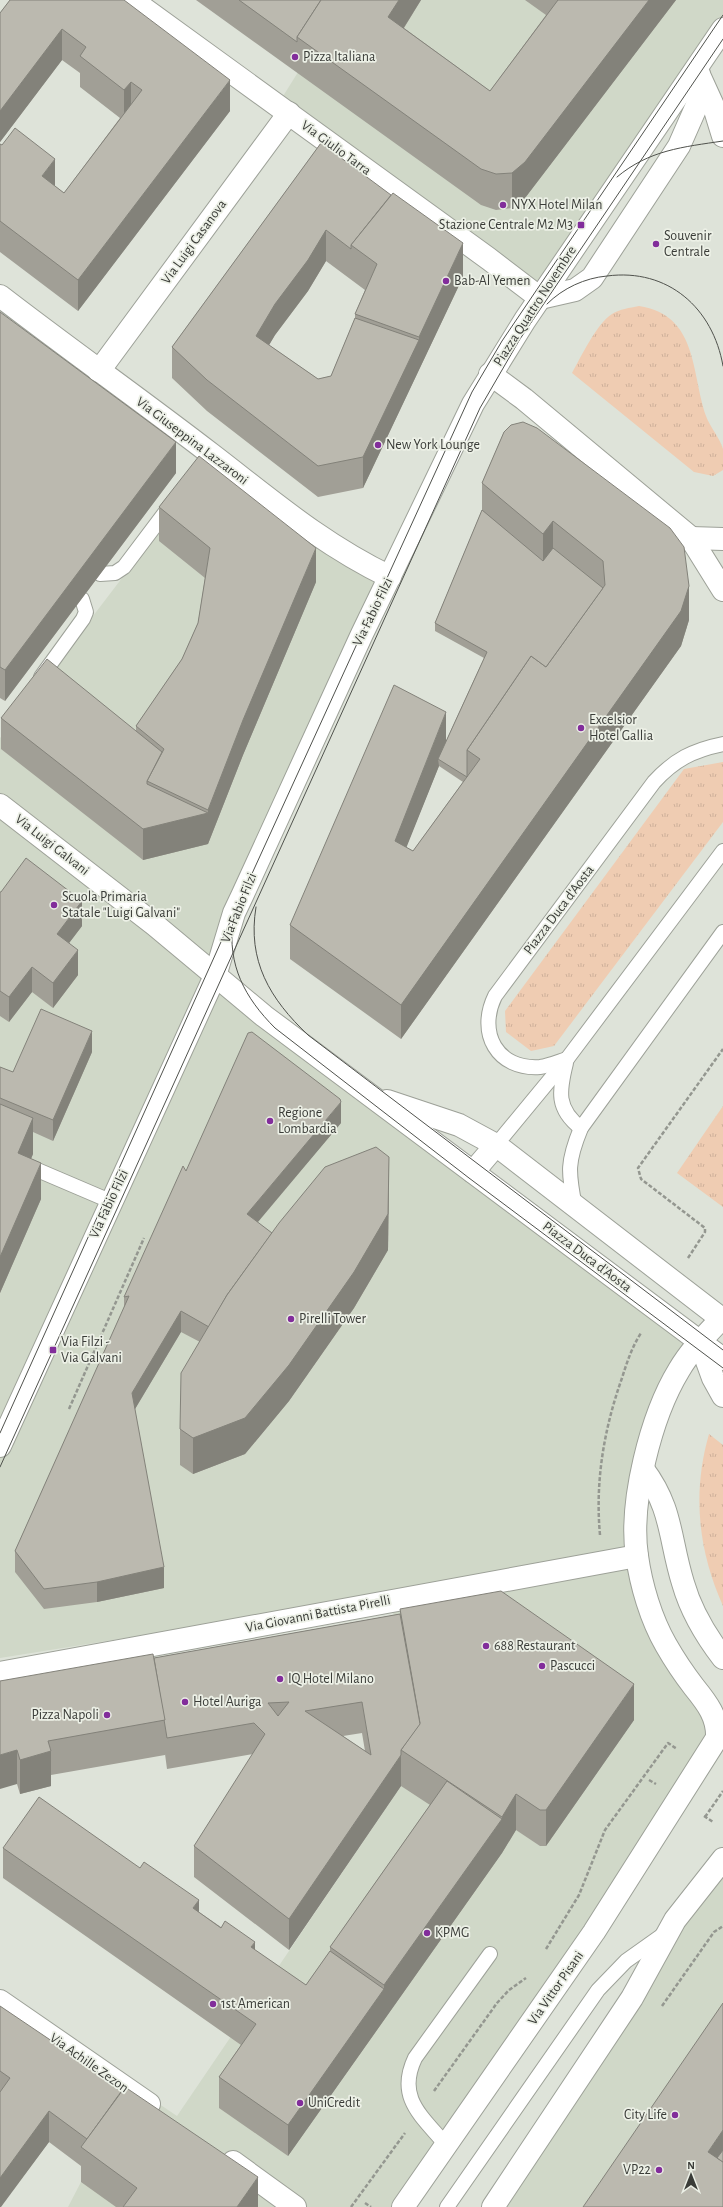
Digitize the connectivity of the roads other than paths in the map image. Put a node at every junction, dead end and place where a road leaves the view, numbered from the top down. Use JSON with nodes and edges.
{"nodes":[{"id":1,"x":132,"y":0,"type":"edge"},
{"id":2,"x":723,"y":29,"type":"edge"},
{"id":3,"x":699,"y":69,"type":"junction"},
{"id":4,"x":289,"y":113,"type":"junction"},
{"id":5,"x":723,"y":136,"type":"edge"},
{"id":6,"x":0,"y":296,"type":"edge"},
{"id":7,"x":540,"y":298,"type":"junction"},
{"id":8,"x":99,"y":371,"type":"junction"},
{"id":9,"x":490,"y":374,"type":"junction"},
{"id":10,"x":177,"y":497,"type":"edge"},
{"id":11,"x":691,"y":538,"type":"junction"},
{"id":12,"x":723,"y":539,"type":"edge"},
{"id":13,"x":100,"y":574,"type":"edge"},
{"id":14,"x":390,"y":576,"type":"junction"},
{"id":15,"x":723,"y":590,"type":"edge"},
{"id":16,"x":82,"y":599,"type":"edge"},
{"id":17,"x":32,"y":688,"type":"edge"},
{"id":18,"x":723,"y":744,"type":"edge"},
{"id":19,"x":0,"y":805,"type":"edge"},
{"id":20,"x":723,"y":851,"type":"edge"},
{"id":21,"x":723,"y":932,"type":"edge"},
{"id":22,"x":215,"y":976,"type":"junction"},
{"id":23,"x":567,"y":1059,"type":"junction"},
{"id":24,"x":372,"y":1097,"type":"junction"},
{"id":25,"x":581,"y":1128,"type":"junction"},
{"id":26,"x":496,"y":1144,"type":"junction"},
{"id":27,"x":28,"y":1166,"type":"edge"},
{"id":28,"x":474,"y":1172,"type":"junction"},
{"id":29,"x":110,"y":1201,"type":"junction"},
{"id":30,"x":575,"y":1207,"type":"junction"},
{"id":31,"x":722,"y":1320,"type":"edge"},
{"id":32,"x":700,"y":1342,"type":"junction"},
{"id":33,"x":723,"y":1359,"type":"edge"},
{"id":34,"x":723,"y":1396,"type":"edge"},
{"id":35,"x":0,"y":1446,"type":"edge"},
{"id":36,"x":643,"y":1469,"type":"junction"},
{"id":37,"x":637,"y":1556,"type":"junction"},
{"id":38,"x":723,"y":1658,"type":"edge"},
{"id":39,"x":0,"y":1673,"type":"edge"},
{"id":40,"x":720,"y":1737,"type":"edge"},
{"id":41,"x":700,"y":1764,"type":"joint"},
{"id":42,"x":723,"y":1860,"type":"edge"},
{"id":43,"x":669,"y":1930,"type":"junction"},
{"id":44,"x":490,"y":1954,"type":"dead end"},
{"id":45,"x":0,"y":2001,"type":"edge"},
{"id":46,"x":168,"y":2117,"type":"edge"},
{"id":47,"x":446,"y":2146,"type":"junction"},
{"id":48,"x":216,"y":2151,"type":"edge"},
{"id":49,"x":295,"y":2207,"type":"edge"},
{"id":50,"x":403,"y":2207,"type":"edge"},
{"id":51,"x":447,"y":2207,"type":"edge"},
{"id":52,"x":494,"y":2207,"type":"edge"}],
"edges":[{"from":1,"to":4,"type":"street","name":"Via Giulio Tarra"},
{"from":2,"to":3,"type":"street","name":"Piazza Quattro Novembre"},
{"from":3,"to":5,"type":"street"},
{"from":3,"to":7,"type":"street","name":"Piazza Quattro Novembre"},
{"from":3,"to":7,"type":"street"},
{"from":4,"to":7,"type":"street","name":"Via Giulio Tarra"},
{"from":4,"to":8,"type":"street","name":"Via Luigi Casanova"},
{"from":6,"to":8,"type":"street","name":"Via Giuseppina Lazzaroni"},
{"from":7,"to":9,"type":"street","name":"Piazza Quattro Novembre"},
{"from":8,"to":14,"type":"street","name":"Via Giuseppina Lazzaroni"},
{"from":9,"to":11,"type":"street","name":"Piazza Quattro Novembre"},
{"from":9,"to":14,"type":"street","name":"Via Fabio Filzi"},
{"from":10,"to":13,"type":"lane"},
{"from":11,"to":12,"type":"street"},
{"from":11,"to":15,"type":"street","name":"Piazza Quattro Novembre"},
{"from":14,"to":22,"type":"street","name":"Via Fabio Filzi"},
{"from":16,"to":17,"type":"lane"},
{"from":18,"to":23,"type":"lane","name":"Piazza Duca d'Aosta"},
{"from":19,"to":22,"type":"street","name":"Via Luigi Galvani"},
{"from":20,"to":23,"type":"lane"},
{"from":21,"to":25,"type":"lane"},
{"from":22,"to":24,"type":"street","name":"Piazza Duca d'Aosta"},
{"from":22,"to":29,"type":"street","name":"Via Fabio Filzi"},
{"from":23,"to":25,"type":"lane"},
{"from":23,"to":26,"type":"lane"},
{"from":24,"to":26,"type":"street","name":"Piazza Duca d'Aosta"},
{"from":24,"to":28,"type":"street","name":"Piazza Duca d'Aosta"},
{"from":25,"to":30,"type":"lane"},
{"from":26,"to":28,"type":"street"},
{"from":26,"to":30,"type":"street","name":"Piazza Duca d'Aosta"},
{"from":27,"to":29,"type":"lane"},
{"from":28,"to":32,"type":"street","name":"Piazza Duca d'Aosta"},
{"from":29,"to":35,"type":"street","name":"Via Fabio Filzi"},
{"from":30,"to":31,"type":"street","name":"Piazza Duca d'Aosta"},
{"from":31,"to":32,"type":"street","name":"Piazza Duca d'Aosta"},
{"from":32,"to":33,"type":"street","name":"Piazza Duca d'Aosta"},
{"from":32,"to":34,"type":"street"},
{"from":32,"to":36,"type":"street","name":"Piazza Duca d'Aosta"},
{"from":36,"to":37,"type":"street","name":"Piazza Duca d'Aosta"},
{"from":36,"to":38,"type":"street"},
{"from":37,"to":39,"type":"street","name":"Via Giovanni Battista Pirelli"},
{"from":37,"to":40,"type":"street","name":"Piazza Duca d'Aosta"},
{"from":40,"to":41,"type":"street","name":"Piazza Duca d'Aosta"},
{"from":41,"to":47,"type":"street","name":"Via Vittor Pisani"},
{"from":42,"to":43,"type":"street"},
{"from":43,"to":51,"type":"lane"},
{"from":43,"to":52,"type":"street"},
{"from":44,"to":47,"type":"lane"},
{"from":45,"to":46,"type":"street","name":"Via Achille Zezon"},
{"from":47,"to":50,"type":"street","name":"Via Vittor Pisani"},
{"from":48,"to":49,"type":"street"}]}
